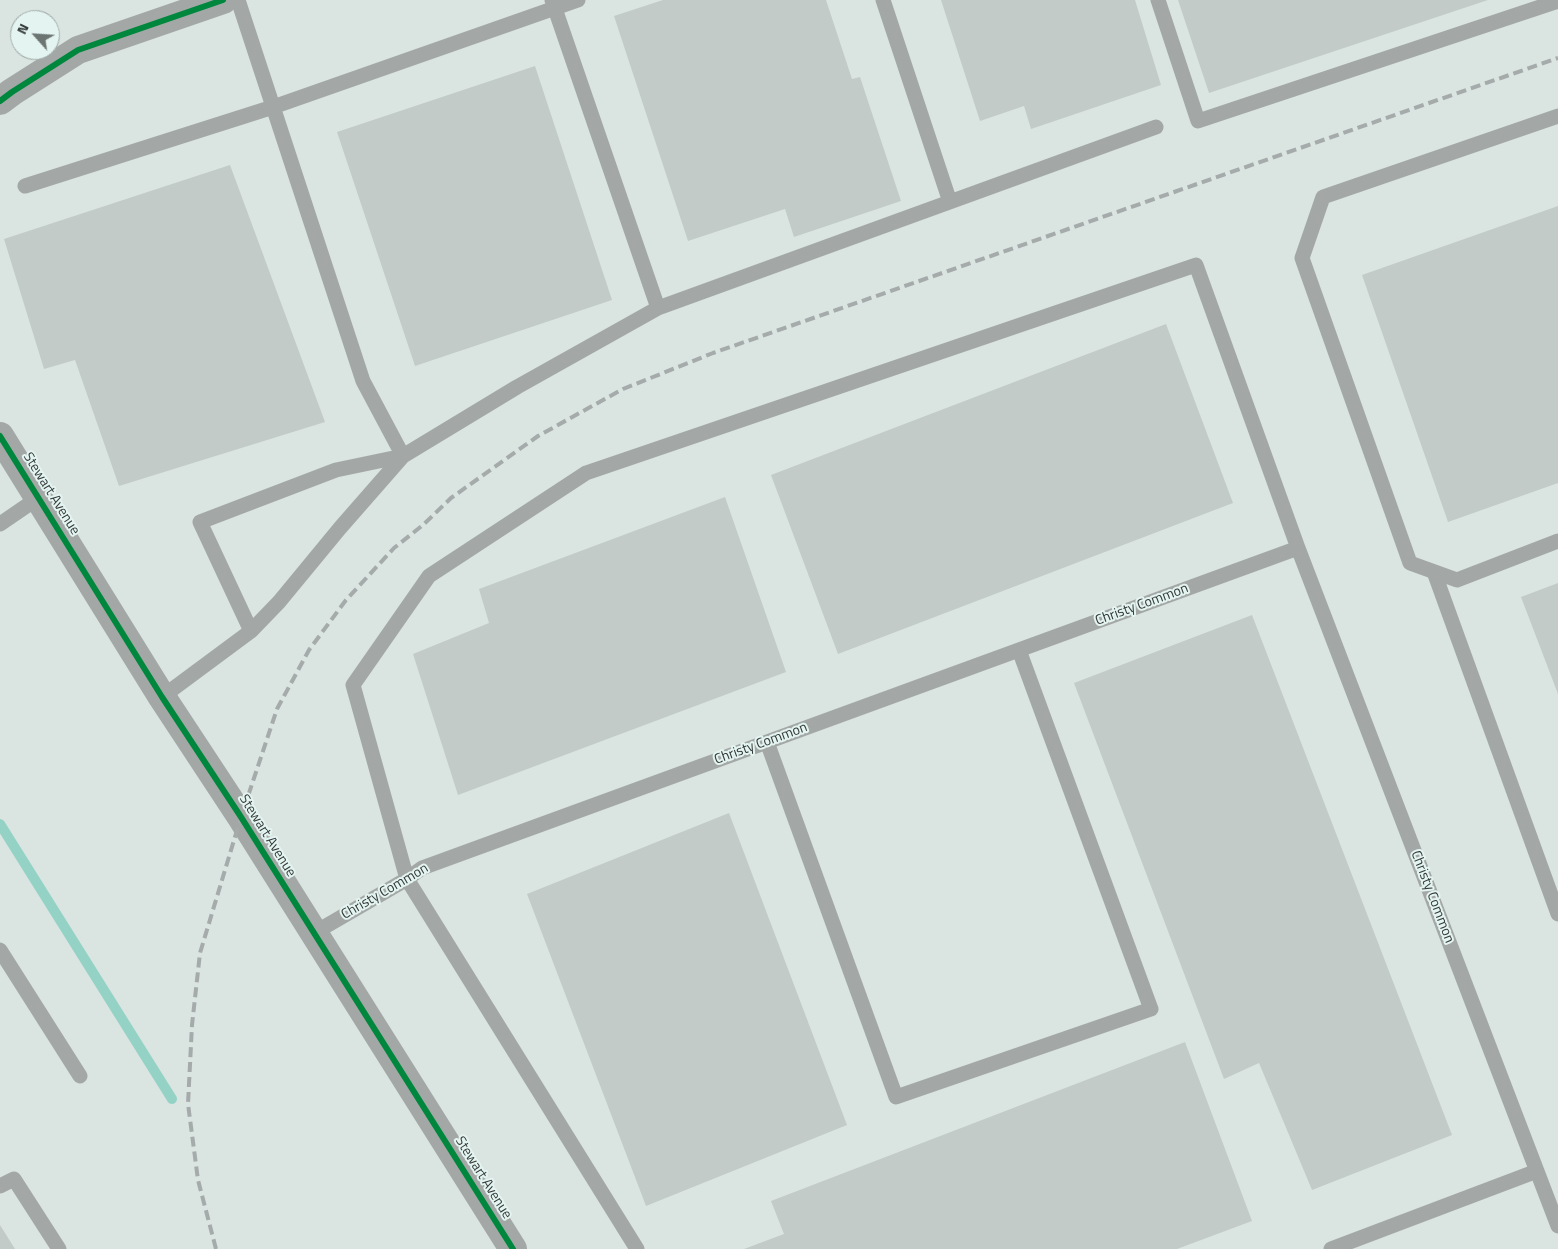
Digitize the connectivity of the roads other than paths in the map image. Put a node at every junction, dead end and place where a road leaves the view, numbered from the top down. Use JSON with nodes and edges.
{"nodes":[{"id":1,"x":223,"y":0,"type":"edge"},
{"id":2,"x":238,"y":0,"type":"edge"},
{"id":3,"x":578,"y":0,"type":"edge"},
{"id":4,"x":884,"y":0,"type":"edge"},
{"id":5,"x":1158,"y":0,"type":"edge"},
{"id":6,"x":1558,"y":1,"type":"edge"},
{"id":7,"x":554,"y":4,"type":"edge"},
{"id":8,"x":1523,"y":6,"type":"edge"},
{"id":9,"x":0,"y":101,"type":"edge"},
{"id":10,"x":273,"y":107,"type":"junction"},
{"id":11,"x":1558,"y":116,"type":"edge"},
{"id":12,"x":1156,"y":127,"type":"dead end"},
{"id":13,"x":25,"y":186,"type":"dead end"},
{"id":14,"x":950,"y":202,"type":"junction"},
{"id":15,"x":658,"y":308,"type":"junction"},
{"id":16,"x":0,"y":436,"type":"edge"},
{"id":17,"x":403,"y":456,"type":"junction"},
{"id":18,"x":38,"y":498,"type":"junction"},
{"id":19,"x":0,"y":524,"type":"edge"},
{"id":20,"x":1558,"y":541,"type":"edge"},
{"id":21,"x":1298,"y":548,"type":"junction"},
{"id":22,"x":1434,"y":572,"type":"junction"},
{"id":23,"x":251,"y":631,"type":"junction"},
{"id":24,"x":1019,"y":650,"type":"junction"},
{"id":25,"x":162,"y":697,"type":"junction"},
{"id":26,"x":767,"y":742,"type":"junction"},
{"id":27,"x":407,"y":879,"type":"junction"},
{"id":28,"x":1558,"y":914,"type":"edge"},
{"id":29,"x":314,"y":933,"type":"junction"},
{"id":30,"x":0,"y":950,"type":"edge"},
{"id":31,"x":80,"y":1076,"type":"dead end"},
{"id":32,"x":1537,"y":1171,"type":"junction"},
{"id":33,"x":0,"y":1186,"type":"edge"},
{"id":34,"x":1558,"y":1226,"type":"edge"},
{"id":35,"x":59,"y":1249,"type":"edge"},
{"id":36,"x":513,"y":1249,"type":"edge"},
{"id":37,"x":637,"y":1249,"type":"edge"},
{"id":38,"x":1331,"y":1249,"type":"edge"}],
"edges":[{"from":1,"to":9,"type":"street"},
{"from":2,"to":10,"type":"lane"},
{"from":3,"to":7,"type":"lane"},
{"from":4,"to":14,"type":"lane"},
{"from":5,"to":8,"type":"lane"},
{"from":6,"to":8,"type":"lane"},
{"from":7,"to":10,"type":"lane"},
{"from":7,"to":15,"type":"lane"},
{"from":10,"to":13,"type":"lane"},
{"from":10,"to":17,"type":"lane"},
{"from":11,"to":22,"type":"lane"},
{"from":12,"to":14,"type":"lane"},
{"from":14,"to":15,"type":"lane"},
{"from":15,"to":17,"type":"lane"},
{"from":16,"to":18,"type":"street","name":"Stewart Avenue"},
{"from":17,"to":23,"type":"lane"},
{"from":17,"to":23,"type":"lane"},
{"from":18,"to":19,"type":"lane"},
{"from":18,"to":25,"type":"street","name":"Stewart Avenue"},
{"from":20,"to":22,"type":"lane"},
{"from":21,"to":24,"type":"lane","name":"Christy Common"},
{"from":21,"to":27,"type":"lane"},
{"from":21,"to":32,"type":"lane","name":"Christy Common"},
{"from":22,"to":28,"type":"lane"},
{"from":23,"to":25,"type":"lane"},
{"from":24,"to":26,"type":"lane","name":"Christy Common"},
{"from":24,"to":26,"type":"lane"},
{"from":25,"to":29,"type":"street","name":"Stewart Avenue"},
{"from":26,"to":27,"type":"lane","name":"Christy Common"},
{"from":27,"to":29,"type":"lane","name":"Christy Common"},
{"from":27,"to":37,"type":"lane"},
{"from":29,"to":36,"type":"street","name":"Stewart Avenue"},
{"from":30,"to":31,"type":"lane"},
{"from":32,"to":34,"type":"lane","name":"Christy Common"},
{"from":32,"to":38,"type":"lane"},
{"from":33,"to":35,"type":"lane"}]}
